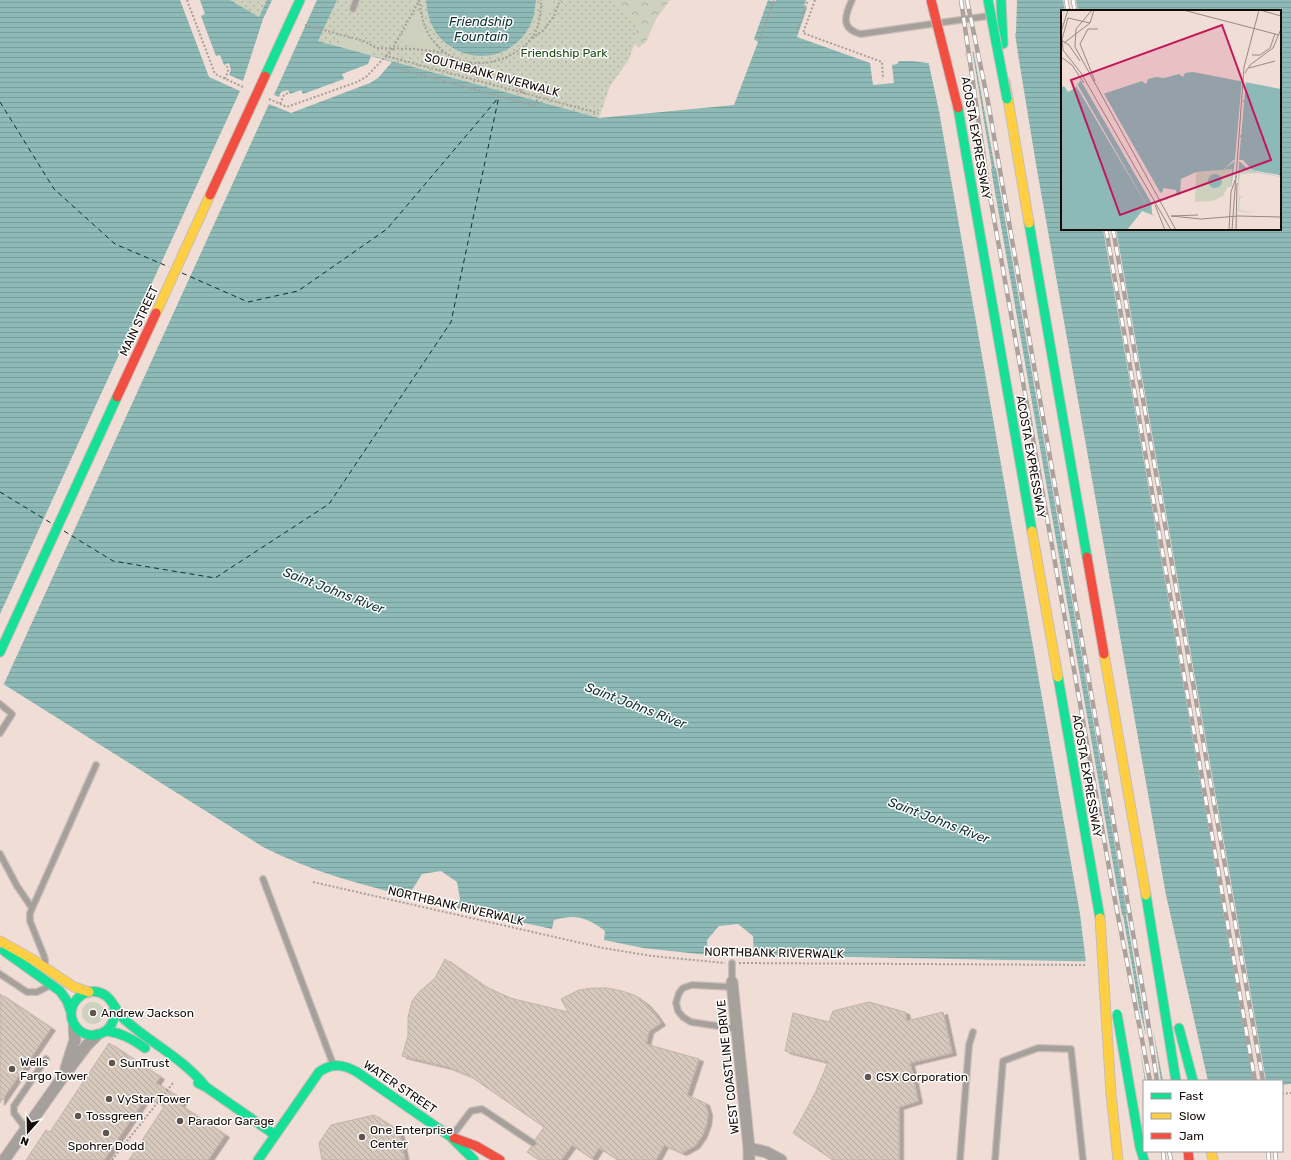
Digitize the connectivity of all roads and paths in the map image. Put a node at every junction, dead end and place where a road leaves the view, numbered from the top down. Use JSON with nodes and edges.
{"nodes":[{"id":1,"x":300,"y":0,"type":"edge"},
{"id":2,"x":356,"y":0,"type":"edge"},
{"id":3,"x":419,"y":0,"type":"edge"},
{"id":4,"x":541,"y":0,"type":"edge"},
{"id":5,"x":560,"y":0,"type":"edge"},
{"id":6,"x":808,"y":0,"type":"edge"},
{"id":7,"x":815,"y":0,"type":"edge"},
{"id":8,"x":852,"y":0,"type":"edge"},
{"id":9,"x":930,"y":0,"type":"edge"},
{"id":10,"x":988,"y":0,"type":"edge"},
{"id":11,"x":996,"y":0,"type":"edge"},
{"id":12,"x":1001,"y":0,"type":"edge"},
{"id":13,"x":774,"y":1,"type":"edge"},
{"id":14,"x":353,"y":9,"type":"dead end"},
{"id":15,"x":944,"y":15,"type":"dead end"},
{"id":16,"x":303,"y":24,"type":"dead end"},
{"id":17,"x":797,"y":30,"type":"dead end"},
{"id":18,"x":529,"y":40,"type":"junction"},
{"id":19,"x":760,"y":40,"type":"dead end"},
{"id":20,"x":393,"y":48,"type":"junction"},
{"id":21,"x":447,"y":53,"type":"junction"},
{"id":22,"x":386,"y":56,"type":"junction"},
{"id":23,"x":383,"y":59,"type":"dead end"},
{"id":24,"x":469,"y":62,"type":"junction"},
{"id":25,"x":227,"y":66,"type":"dead end"},
{"id":26,"x":393,"y":67,"type":"dead end"},
{"id":27,"x":225,"y":79,"type":"dead end"},
{"id":28,"x":883,"y":79,"type":"dead end"},
{"id":29,"x":288,"y":93,"type":"dead end"},
{"id":30,"x":525,"y":94,"type":"junction"},
{"id":31,"x":538,"y":97,"type":"junction"},
{"id":32,"x":1007,"y":99,"type":"junction"},
{"id":33,"x":280,"y":104,"type":"dead end"},
{"id":34,"x":958,"y":108,"type":"junction"},
{"id":35,"x":598,"y":113,"type":"dead end"},
{"id":36,"x":0,"y":652,"type":"edge"},
{"id":37,"x":0,"y":704,"type":"edge"},
{"id":38,"x":0,"y":733,"type":"edge"},
{"id":39,"x":96,"y":765,"type":"dead end"},
{"id":40,"x":0,"y":854,"type":"edge"},
{"id":41,"x":262,"y":879,"type":"dead end"},
{"id":42,"x":313,"y":882,"type":"dead end"},
{"id":43,"x":32,"y":908,"type":"junction"},
{"id":44,"x":1150,"y":912,"type":"junction"},
{"id":45,"x":1100,"y":918,"type":"junction"},
{"id":46,"x":0,"y":941,"type":"edge"},
{"id":47,"x":0,"y":948,"type":"edge"},
{"id":48,"x":732,"y":963,"type":"junction"},
{"id":49,"x":1087,"y":965,"type":"dead end"},
{"id":50,"x":44,"y":967,"type":"junction"},
{"id":51,"x":0,"y":974,"type":"edge"},
{"id":52,"x":50,"y":985,"type":"junction"},
{"id":53,"x":732,"y":985,"type":"junction"},
{"id":54,"x":89,"y":992,"type":"junction"},
{"id":55,"x":1171,"y":996,"type":"dead end"},
{"id":56,"x":114,"y":1008,"type":"junction"},
{"id":57,"x":70,"y":1012,"type":"junction"},
{"id":58,"x":1177,"y":1019,"type":"dead end"},
{"id":59,"x":74,"y":1026,"type":"junction"},
{"id":60,"x":737,"y":1029,"type":"junction"},
{"id":61,"x":973,"y":1032,"type":"dead end"},
{"id":62,"x":102,"y":1033,"type":"junction"},
{"id":63,"x":151,"y":1052,"type":"dead end"},
{"id":64,"x":46,"y":1059,"type":"dead end"},
{"id":65,"x":333,"y":1065,"type":"junction"},
{"id":66,"x":170,"y":1066,"type":"dead end"},
{"id":67,"x":62,"y":1078,"type":"junction"},
{"id":68,"x":1176,"y":1080,"type":"edge"},
{"id":69,"x":1193,"y":1080,"type":"edge"},
{"id":70,"x":173,"y":1083,"type":"dead end"},
{"id":71,"x":206,"y":1087,"type":"junction"},
{"id":72,"x":26,"y":1130,"type":"junction"},
{"id":73,"x":275,"y":1135,"type":"junction"},
{"id":74,"x":451,"y":1137,"type":"junction"},
{"id":75,"x":533,"y":1144,"type":"dead end"},
{"id":76,"x":749,"y":1148,"type":"junction"},
{"id":77,"x":4,"y":1160,"type":"edge"},
{"id":78,"x":112,"y":1160,"type":"edge"},
{"id":79,"x":258,"y":1160,"type":"edge"},
{"id":80,"x":474,"y":1160,"type":"edge"},
{"id":81,"x":500,"y":1160,"type":"edge"},
{"id":82,"x":749,"y":1160,"type":"edge"},
{"id":83,"x":781,"y":1160,"type":"edge"},
{"id":84,"x":960,"y":1160,"type":"edge"},
{"id":85,"x":995,"y":1160,"type":"edge"},
{"id":86,"x":1083,"y":1160,"type":"edge"},
{"id":87,"x":1118,"y":1160,"type":"edge"},
{"id":88,"x":1143,"y":1160,"type":"edge"}],
"edges":[{"from":1,"to":36,"type":"main road","name":"MAIN STREET","bridge":true},
{"from":2,"to":14,"type":"lane"},
{"from":3,"to":20,"type":"path"},
{"from":3,"to":21,"type":"path"},
{"from":4,"to":18,"type":"path"},
{"from":5,"to":18,"type":"path"},
{"from":6,"to":17,"type":"path"},
{"from":7,"to":28,"type":"path"},
{"from":8,"to":11,"type":"lane"},
{"from":9,"to":34,"type":"main road","bridge":true},
{"from":10,"to":32,"type":"main road","bridge":true},
{"from":12,"to":32,"type":"main road","bridge":true},
{"from":13,"to":19,"type":"path"},
{"from":15,"to":34,"type":"main road","name":"ACOSTA EXPRESSWAY","bridge":true},
{"from":16,"to":20,"type":"path"},
{"from":18,"to":24,"type":"path"},
{"from":20,"to":21,"type":"path"},
{"from":20,"to":22,"type":"path"},
{"from":21,"to":24,"type":"path"},
{"from":22,"to":23,"type":"path"},
{"from":22,"to":30,"type":"path","name":"SOUTHBANK RIVERWALK"},
{"from":24,"to":30,"type":"path"},
{"from":25,"to":27,"type":"path"},
{"from":26,"to":31,"type":"path"},
{"from":29,"to":33,"type":"path"},
{"from":30,"to":31,"type":"path","name":"SOUTHBANK RIVERWALK"},
{"from":31,"to":35,"type":"path","name":"SOUTHBANK RIVERWALK"},
{"from":32,"to":44,"type":"main road"},
{"from":34,"to":45,"type":"main road","name":"ACOSTA EXPRESSWAY"},
{"from":37,"to":38,"type":"lane"},
{"from":39,"to":43,"type":"lane"},
{"from":40,"to":43,"type":"lane"},
{"from":41,"to":65,"type":"lane"},
{"from":42,"to":48,"type":"path","name":"NORTHBANK RIVERWALK"},
{"from":43,"to":50,"type":"lane"},
{"from":44,"to":55,"type":"main road"},
{"from":44,"to":68,"type":"main road"},
{"from":45,"to":87,"type":"main road","bridge":true},
{"from":45,"to":88,"type":"main road","bridge":true},
{"from":46,"to":50,"type":"main road"},
{"from":47,"to":52,"type":"main road"},
{"from":48,"to":49,"type":"path","name":"NORTHBANK RIVERWALK"},
{"from":48,"to":53,"type":"lane"},
{"from":50,"to":54,"type":"main road"},
{"from":51,"to":52,"type":"lane"},
{"from":52,"to":57,"type":"main road"},
{"from":53,"to":60,"type":"street","name":"WEST COASTLINE DRIVE"},
{"from":53,"to":60,"type":"lane"},
{"from":54,"to":56,"type":"main road"},
{"from":54,"to":57,"type":"main road"},
{"from":56,"to":62,"type":"main road"},
{"from":56,"to":71,"type":"main road"},
{"from":57,"to":59,"type":"main road"},
{"from":58,"to":69,"type":"main road"},
{"from":59,"to":62,"type":"main road"},
{"from":59,"to":67,"type":"street"},
{"from":60,"to":76,"type":"street","name":"WEST COASTLINE DRIVE"},
{"from":61,"to":84,"type":"lane"},
{"from":62,"to":63,"type":"main road"},
{"from":62,"to":67,"type":"street"},
{"from":64,"to":72,"type":"lane"},
{"from":65,"to":73,"type":"main road"},
{"from":65,"to":74,"type":"main road","name":"WATER STREET"},
{"from":66,"to":71,"type":"main road"},
{"from":67,"to":72,"type":"street"},
{"from":70,"to":78,"type":"path"},
{"from":71,"to":73,"type":"main road"},
{"from":72,"to":77,"type":"street"},
{"from":73,"to":79,"type":"main road"},
{"from":74,"to":75,"type":"lane"},
{"from":74,"to":80,"type":"main road","name":"WATER STREET"},
{"from":74,"to":81,"type":"main road","name":"WATER STREET"},
{"from":76,"to":82,"type":"street","name":"WEST COASTLINE DRIVE"},
{"from":76,"to":83,"type":"street"},
{"from":85,"to":86,"type":"lane"}]}
